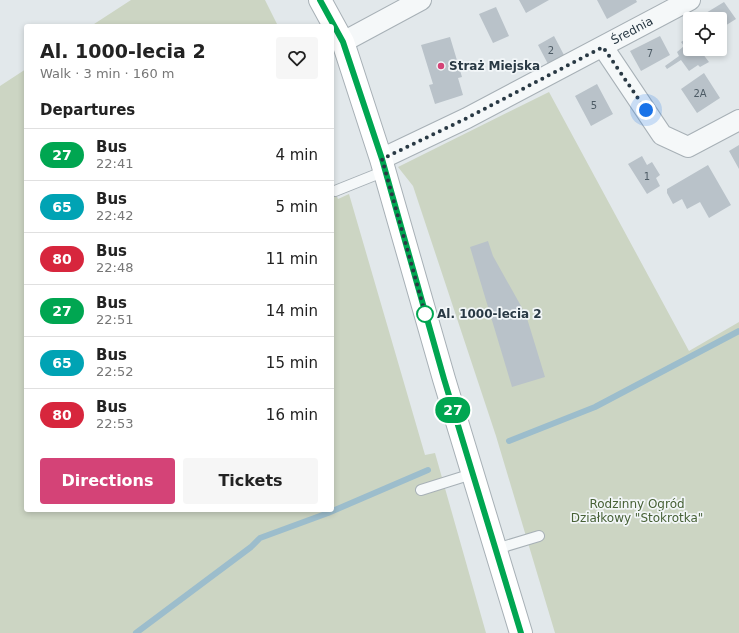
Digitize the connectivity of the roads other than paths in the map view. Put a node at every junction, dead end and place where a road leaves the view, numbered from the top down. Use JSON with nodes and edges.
{"nodes":[{"id":1,"x":320,"y":0,"type":"edge"},
{"id":2,"x":421,"y":0,"type":"edge"},
{"id":3,"x":690,"y":0,"type":"edge"},
{"id":4,"x":333,"y":24,"type":"edge"},
{"id":5,"x":334,"y":26,"type":"edge"},
{"id":6,"x":343,"y":42,"type":"junction"},
{"id":7,"x":603,"y":47,"type":"junction"},
{"id":8,"x":739,"y":120,"type":"edge"},
{"id":9,"x":383,"y":165,"type":"junction"},
{"id":10,"x":335,"y":191,"type":"dead end"},
{"id":11,"x":472,"y":474,"type":"junction"},
{"id":12,"x":421,"y":490,"type":"dead end"},
{"id":13,"x":539,"y":536,"type":"dead end"},
{"id":14,"x":496,"y":549,"type":"junction"},
{"id":15,"x":521,"y":633,"type":"edge"}],
"edges":[{"from":1,"to":4,"type":"street"},
{"from":2,"to":6,"type":"street"},
{"from":3,"to":7,"type":"street","name":"Średnia"},
{"from":5,"to":6,"type":"street"},
{"from":6,"to":9,"type":"street"},
{"from":7,"to":8,"type":"street"},
{"from":7,"to":9,"type":"street","name":"Średnia"},
{"from":9,"to":10,"type":"lane"},
{"from":9,"to":11,"type":"street"},
{"from":11,"to":12,"type":"lane"},
{"from":11,"to":14,"type":"street"},
{"from":13,"to":14,"type":"lane"},
{"from":14,"to":15,"type":"street"}]}
